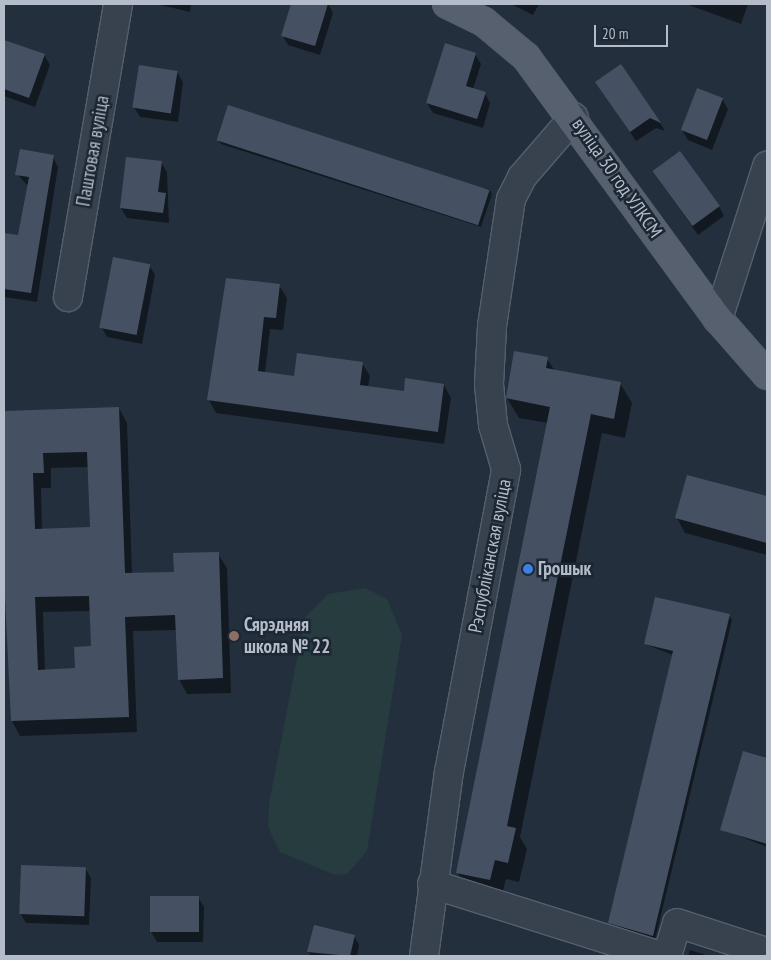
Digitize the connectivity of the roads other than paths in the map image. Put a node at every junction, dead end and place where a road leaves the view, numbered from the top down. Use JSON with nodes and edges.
{"nodes":[{"id":1,"x":118,"y":4,"type":"edge"},
{"id":2,"x":447,"y":4,"type":"edge"},
{"id":3,"x":574,"y":117,"type":"junction"},
{"id":4,"x":767,"y":166,"type":"edge"},
{"id":5,"x":68,"y":297,"type":"dead end"},
{"id":6,"x":718,"y":319,"type":"junction"},
{"id":7,"x":767,"y":375,"type":"edge"},
{"id":8,"x":432,"y":884,"type":"junction"},
{"id":9,"x":767,"y":952,"type":"edge"},
{"id":10,"x":424,"y":956,"type":"edge"},
{"id":11,"x":661,"y":956,"type":"edge"},
{"id":12,"x":667,"y":956,"type":"edge"}],
"edges":[{"from":1,"to":5,"type":"street","name":"Паштовая вуліца"},
{"from":2,"to":3,"type":"main road","name":"вуліца 30 год УЛКСМ"},
{"from":3,"to":6,"type":"main road","name":"вуліца 30 год УЛКСМ"},
{"from":3,"to":8,"type":"street","name":"Рэспубліканская вуліца"},
{"from":4,"to":6,"type":"street"},
{"from":6,"to":7,"type":"main road","name":"вуліца 30 год УЛКСМ"},
{"from":8,"to":10,"type":"street","name":"Рэспубліканская вуліца"},
{"from":8,"to":11,"type":"street"},
{"from":9,"to":12,"type":"street"}]}
